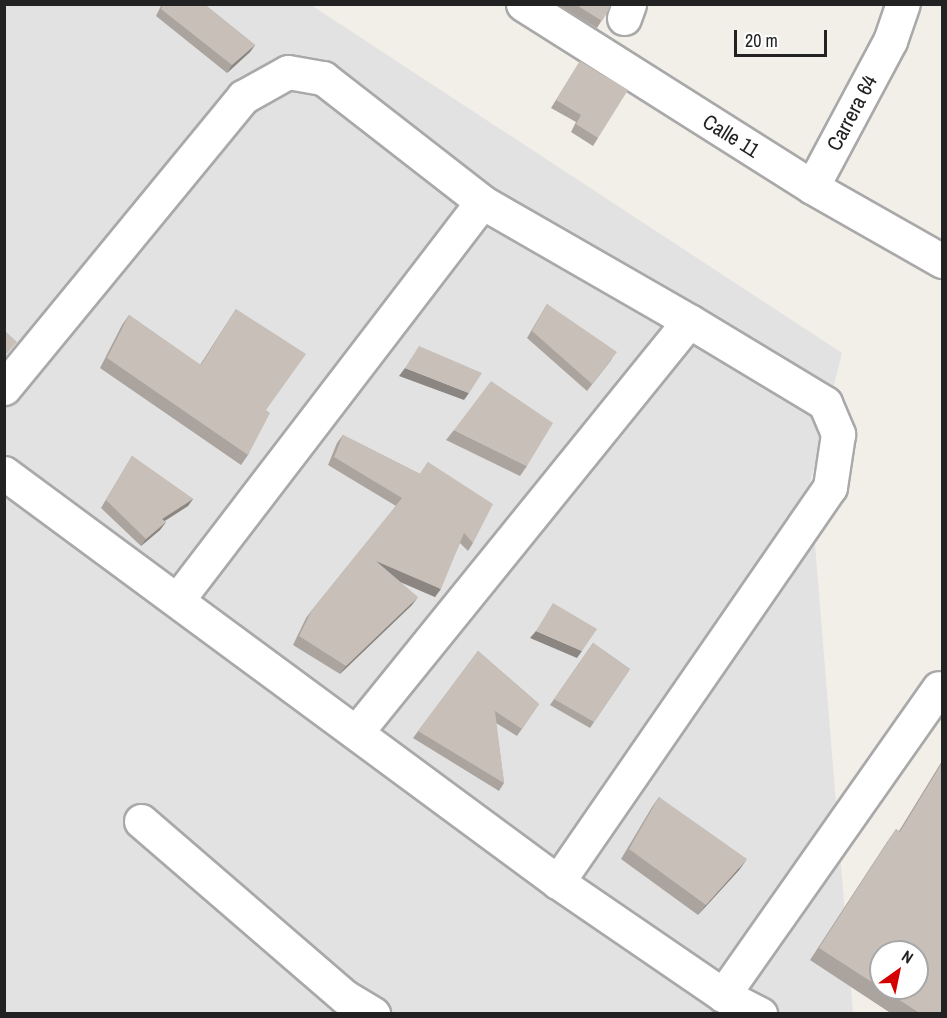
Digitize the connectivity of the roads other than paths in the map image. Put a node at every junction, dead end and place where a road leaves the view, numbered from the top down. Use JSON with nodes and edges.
{"nodes":[{"id":1,"x":524,"y":4,"type":"edge"},
{"id":2,"x":903,"y":4,"type":"edge"},
{"id":3,"x":812,"y":187,"type":"junction"},
{"id":4,"x":482,"y":202,"type":"junction"},
{"id":5,"x":942,"y":261,"type":"edge"},
{"id":6,"x":689,"y":321,"type":"junction"},
{"id":7,"x":4,"y":388,"type":"edge"},
{"id":8,"x":4,"y":473,"type":"edge"},
{"id":9,"x":178,"y":600,"type":"junction"},
{"id":10,"x":939,"y":688,"type":"dead end"},
{"id":11,"x":358,"y":730,"type":"junction"},
{"id":12,"x":141,"y":822,"type":"dead end"},
{"id":13,"x":558,"y":882,"type":"junction"},
{"id":14,"x":723,"y":995,"type":"junction"},
{"id":15,"x":373,"y":1014,"type":"edge"},
{"id":16,"x":760,"y":1014,"type":"edge"}],
"edges":[{"from":1,"to":3,"type":"street","name":"Calle 11"},
{"from":2,"to":3,"type":"street","name":"Carrera 64"},
{"from":3,"to":5,"type":"street","name":"Calle 11"},
{"from":4,"to":6,"type":"street"},
{"from":4,"to":7,"type":"street"},
{"from":4,"to":9,"type":"street"},
{"from":6,"to":11,"type":"street"},
{"from":6,"to":13,"type":"street"},
{"from":8,"to":9,"type":"street"},
{"from":9,"to":11,"type":"street"},
{"from":10,"to":14,"type":"street"},
{"from":11,"to":13,"type":"street"},
{"from":12,"to":15,"type":"street"},
{"from":13,"to":14,"type":"street"},
{"from":14,"to":16,"type":"street"}]}
